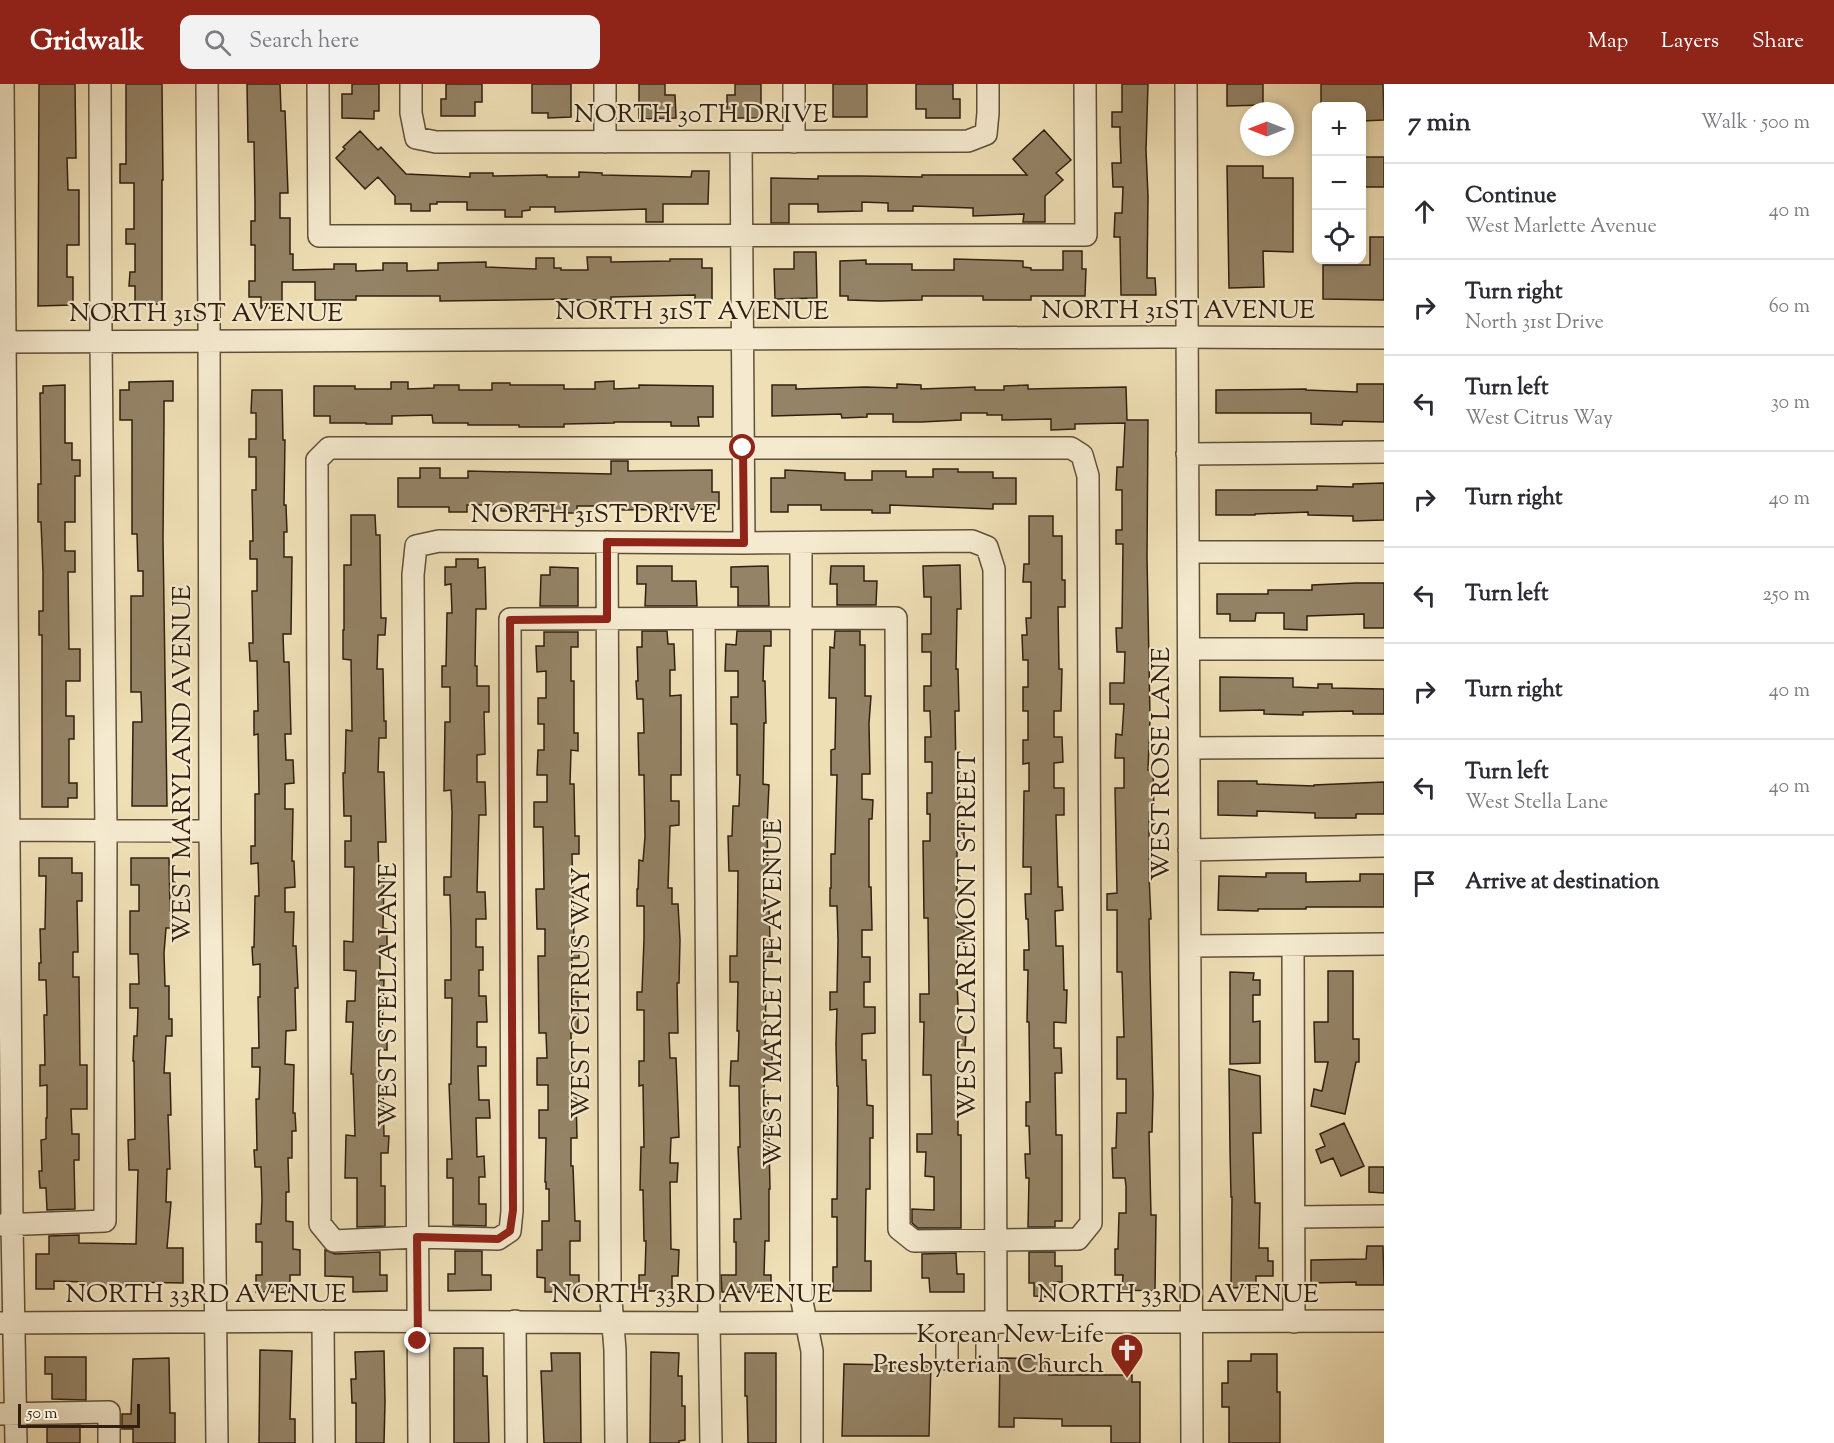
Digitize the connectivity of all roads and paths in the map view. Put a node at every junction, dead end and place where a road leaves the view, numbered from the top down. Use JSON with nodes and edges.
{"nodes":[{"id":1,"x":3,"y":84,"type":"edge"},
{"id":2,"x":100,"y":84,"type":"edge"},
{"id":3,"x":207,"y":84,"type":"edge"},
{"id":4,"x":318,"y":84,"type":"edge"},
{"id":5,"x":411,"y":84,"type":"edge"},
{"id":6,"x":605,"y":84,"type":"edge"},
{"id":7,"x":794,"y":84,"type":"edge"},
{"id":8,"x":988,"y":84,"type":"edge"},
{"id":9,"x":1085,"y":84,"type":"edge"},
{"id":10,"x":1185,"y":84,"type":"edge"},
{"id":11,"x":605,"y":142,"type":"junction"},
{"id":12,"x":741,"y":142,"type":"junction"},
{"id":13,"x":794,"y":142,"type":"junction"},
{"id":14,"x":741,"y":235,"type":"junction"},
{"id":15,"x":1186,"y":337,"type":"junction"},
{"id":16,"x":1384,"y":338,"type":"edge"},
{"id":17,"x":742,"y":339,"type":"junction"},
{"id":18,"x":209,"y":341,"type":"junction"},
{"id":19,"x":3,"y":342,"type":"edge"},
{"id":20,"x":101,"y":342,"type":"junction"},
{"id":21,"x":743,"y":448,"type":"junction"},
{"id":22,"x":1384,"y":452,"type":"edge"},
{"id":23,"x":1188,"y":454,"type":"junction"},
{"id":24,"x":607,"y":542,"type":"junction"},
{"id":25,"x":744,"y":543,"type":"junction"},
{"id":26,"x":801,"y":543,"type":"junction"},
{"id":27,"x":416,"y":546,"type":"joint"},
{"id":28,"x":987,"y":548,"type":"joint"},
{"id":29,"x":1188,"y":552,"type":"junction"},
{"id":30,"x":1384,"y":552,"type":"edge"},
{"id":31,"x":801,"y":618,"type":"junction"},
{"id":32,"x":607,"y":619,"type":"junction"},
{"id":33,"x":704,"y":619,"type":"junction"},
{"id":34,"x":1384,"y":649,"type":"edge"},
{"id":35,"x":1189,"y":650,"type":"junction"},
{"id":36,"x":1384,"y":747,"type":"edge"},
{"id":37,"x":1189,"y":748,"type":"junction"},
{"id":38,"x":4,"y":830,"type":"edge"},
{"id":39,"x":106,"y":831,"type":"junction"},
{"id":40,"x":210,"y":831,"type":"junction"},
{"id":41,"x":1384,"y":846,"type":"edge"},
{"id":42,"x":1189,"y":850,"type":"junction"},
{"id":43,"x":1384,"y":944,"type":"edge"},
{"id":44,"x":1293,"y":945,"type":"junction"},
{"id":45,"x":1190,"y":946,"type":"junction"},
{"id":46,"x":1384,"y":1216,"type":"edge"},
{"id":47,"x":1295,"y":1217,"type":"junction"},
{"id":48,"x":6,"y":1225,"type":"edge"},
{"id":49,"x":417,"y":1237,"type":"junction"},
{"id":50,"x":996,"y":1240,"type":"junction"},
{"id":51,"x":323,"y":1321,"type":"junction"},
{"id":52,"x":515,"y":1321,"type":"junction"},
{"id":53,"x":418,"y":1322,"type":"junction"},
{"id":54,"x":612,"y":1322,"type":"junction"},
{"id":55,"x":1191,"y":1322,"type":"junction"},
{"id":56,"x":1294,"y":1322,"type":"junction"},
{"id":57,"x":1384,"y":1322,"type":"edge"},
{"id":58,"x":7,"y":1323,"type":"edge"},
{"id":59,"x":216,"y":1323,"type":"junction"},
{"id":60,"x":709,"y":1323,"type":"junction"},
{"id":61,"x":806,"y":1323,"type":"junction"},
{"id":62,"x":947,"y":1323,"type":"junction"},
{"id":63,"x":992,"y":1323,"type":"junction"},
{"id":64,"x":947,"y":1359,"type":"dead end"},
{"id":65,"x":987,"y":1362,"type":"dead end"},
{"id":66,"x":8,"y":1414,"type":"edge"},
{"id":67,"x":16,"y":1443,"type":"edge"},
{"id":68,"x":109,"y":1443,"type":"edge"},
{"id":69,"x":217,"y":1443,"type":"edge"},
{"id":70,"x":324,"y":1443,"type":"edge"},
{"id":71,"x":419,"y":1443,"type":"edge"},
{"id":72,"x":516,"y":1443,"type":"edge"},
{"id":73,"x":616,"y":1443,"type":"edge"},
{"id":74,"x":711,"y":1443,"type":"edge"},
{"id":75,"x":812,"y":1443,"type":"edge"},
{"id":76,"x":1191,"y":1443,"type":"edge"}],
"edges":[{"from":1,"to":19,"type":"street"},
{"from":2,"to":20,"type":"street"},
{"from":3,"to":18,"type":"street","name":"WEST MARYLAND AVENUE"},
{"from":4,"to":14,"type":"street"},
{"from":5,"to":11,"type":"street","name":"NORTH 30TH DRIVE"},
{"from":6,"to":11,"type":"street"},
{"from":7,"to":13,"type":"street"},
{"from":8,"to":13,"type":"street","name":"NORTH 30TH DRIVE"},
{"from":9,"to":14,"type":"street"},
{"from":10,"to":15,"type":"street","name":"WEST ROSE LANE"},
{"from":11,"to":12,"type":"street","name":"NORTH 30TH DRIVE"},
{"from":12,"to":13,"type":"street","name":"NORTH 30TH DRIVE"},
{"from":12,"to":14,"type":"street"},
{"from":14,"to":17,"type":"street"},
{"from":15,"to":16,"type":"street","name":"NORTH 31ST AVENUE"},
{"from":15,"to":17,"type":"street","name":"NORTH 31ST AVENUE"},
{"from":15,"to":23,"type":"street","name":"WEST ROSE LANE"},
{"from":17,"to":18,"type":"street","name":"NORTH 31ST AVENUE"},
{"from":17,"to":21,"type":"street"},
{"from":18,"to":20,"type":"street","name":"NORTH 31ST AVENUE"},
{"from":18,"to":40,"type":"street","name":"WEST MARYLAND AVENUE"},
{"from":19,"to":20,"type":"street","name":"NORTH 31ST AVENUE"},
{"from":19,"to":38,"type":"street"},
{"from":20,"to":39,"type":"street"},
{"from":21,"to":25,"type":"street"},
{"from":21,"to":49,"type":"street"},
{"from":21,"to":50,"type":"street"},
{"from":22,"to":23,"type":"street"},
{"from":23,"to":29,"type":"street","name":"WEST ROSE LANE"},
{"from":24,"to":25,"type":"street","name":"NORTH 31ST DRIVE"},
{"from":24,"to":27,"type":"street","name":"NORTH 31ST DRIVE"},
{"from":24,"to":32,"type":"street","name":"WEST CITRUS WAY"},
{"from":25,"to":26,"type":"street","name":"NORTH 31ST DRIVE"},
{"from":26,"to":28,"type":"street","name":"NORTH 31ST DRIVE"},
{"from":26,"to":31,"type":"street","name":"WEST MARLETTE AVENUE"},
{"from":27,"to":49,"type":"street","name":"WEST STELLA LANE"},
{"from":28,"to":50,"type":"street","name":"WEST CLAREMONT STREET"},
{"from":29,"to":30,"type":"street"},
{"from":29,"to":35,"type":"street","name":"WEST ROSE LANE"},
{"from":31,"to":33,"type":"street"},
{"from":31,"to":50,"type":"street"},
{"from":31,"to":61,"type":"street","name":"WEST MARLETTE AVENUE"},
{"from":32,"to":33,"type":"street"},
{"from":32,"to":49,"type":"street"},
{"from":32,"to":54,"type":"street","name":"WEST CITRUS WAY"},
{"from":33,"to":60,"type":"street"},
{"from":34,"to":35,"type":"street"},
{"from":35,"to":37,"type":"street","name":"WEST ROSE LANE"},
{"from":36,"to":37,"type":"street"},
{"from":37,"to":42,"type":"street","name":"WEST ROSE LANE"},
{"from":38,"to":39,"type":"street"},
{"from":38,"to":48,"type":"street"},
{"from":39,"to":40,"type":"street"},
{"from":39,"to":48,"type":"street"},
{"from":40,"to":59,"type":"street","name":"WEST MARYLAND AVENUE"},
{"from":41,"to":42,"type":"street"},
{"from":42,"to":45,"type":"street","name":"WEST ROSE LANE"},
{"from":43,"to":44,"type":"street"},
{"from":44,"to":45,"type":"street"},
{"from":44,"to":47,"type":"street"},
{"from":45,"to":55,"type":"street","name":"WEST ROSE LANE"},
{"from":46,"to":47,"type":"street"},
{"from":47,"to":56,"type":"street"},
{"from":48,"to":58,"type":"street"},
{"from":49,"to":53,"type":"street","name":"WEST STELLA LANE"},
{"from":50,"to":63,"type":"street","name":"WEST CLAREMONT STREET"},
{"from":51,"to":53,"type":"street","name":"NORTH 33RD AVENUE"},
{"from":51,"to":59,"type":"street","name":"NORTH 33RD AVENUE"},
{"from":51,"to":70,"type":"street"},
{"from":52,"to":53,"type":"street","name":"NORTH 33RD AVENUE"},
{"from":52,"to":54,"type":"street","name":"NORTH 33RD AVENUE"},
{"from":52,"to":72,"type":"street"},
{"from":53,"to":71,"type":"street","name":"WEST STELLA LANE"},
{"from":54,"to":60,"type":"street","name":"NORTH 33RD AVENUE"},
{"from":54,"to":73,"type":"street","name":"WEST CITRUS WAY"},
{"from":55,"to":56,"type":"street","name":"NORTH 33RD AVENUE"},
{"from":55,"to":63,"type":"street","name":"NORTH 33RD AVENUE"},
{"from":55,"to":76,"type":"street","name":"WEST ROSE LANE"},
{"from":56,"to":57,"type":"street","name":"NORTH 33RD AVENUE"},
{"from":58,"to":59,"type":"street","name":"NORTH 33RD AVENUE"},
{"from":58,"to":66,"type":"street"},
{"from":59,"to":69,"type":"street","name":"WEST MARYLAND AVENUE"},
{"from":60,"to":61,"type":"street","name":"NORTH 33RD AVENUE"},
{"from":60,"to":74,"type":"street"},
{"from":61,"to":62,"type":"street","name":"NORTH 33RD AVENUE"},
{"from":61,"to":75,"type":"street","name":"WEST MARLETTE AVENUE"},
{"from":62,"to":63,"type":"street","name":"NORTH 33RD AVENUE"},
{"from":62,"to":64,"type":"street"},
{"from":63,"to":65,"type":"street","name":"WEST CLAREMONT STREET"},
{"from":66,"to":67,"type":"street"},
{"from":66,"to":68,"type":"street"}]}
